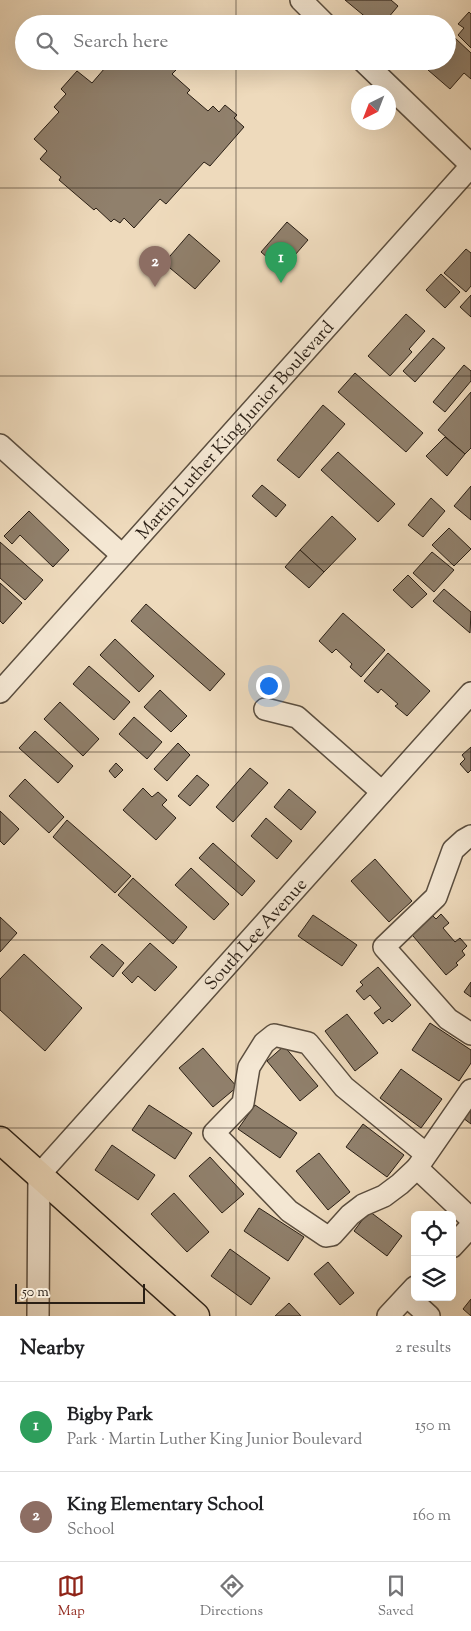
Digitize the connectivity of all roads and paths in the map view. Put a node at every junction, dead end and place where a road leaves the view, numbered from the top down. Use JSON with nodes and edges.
{"nodes":[{"id":1,"x":301,"y":0,"type":"edge"},
{"id":2,"x":316,"y":15,"type":"edge"},
{"id":3,"x":372,"y":70,"type":"edge"},
{"id":4,"x":471,"y":166,"type":"edge"},
{"id":5,"x":0,"y":445,"type":"edge"},
{"id":6,"x":122,"y":555,"type":"junction"},
{"id":7,"x":0,"y":692,"type":"edge"},
{"id":8,"x":471,"y":693,"type":"edge"},
{"id":9,"x":266,"y":709,"type":"dead end"},
{"id":10,"x":382,"y":792,"type":"junction"},
{"id":11,"x":471,"y":836,"type":"edge"},
{"id":12,"x":471,"y":1034,"type":"edge"},
{"id":13,"x":471,"y":1090,"type":"edge"},
{"id":14,"x":0,"y":1140,"type":"edge"},
{"id":15,"x":421,"y":1161,"type":"junction"},
{"id":16,"x":39,"y":1175,"type":"junction"},
{"id":17,"x":471,"y":1219,"type":"edge"},
{"id":18,"x":471,"y":1226,"type":"edge"},
{"id":19,"x":456,"y":1243,"type":"edge"},
{"id":20,"x":411,"y":1292,"type":"edge"},
{"id":21,"x":418,"y":1301,"type":"edge"},
{"id":22,"x":38,"y":1316,"type":"edge"},
{"id":23,"x":196,"y":1316,"type":"edge"},
{"id":24,"x":388,"y":1316,"type":"edge"},
{"id":25,"x":429,"y":1316,"type":"edge"}],
"edges":[{"from":1,"to":2,"type":"street"},
{"from":3,"to":4,"type":"street"},
{"from":4,"to":6,"type":"street","name":"Martin Luther King Junior Boulevard"},
{"from":5,"to":6,"type":"street"},
{"from":6,"to":7,"type":"street","name":"Martin Luther King Junior Boulevard"},
{"from":8,"to":10,"type":"street","name":"South Lee Avenue"},
{"from":9,"to":10,"type":"street"},
{"from":10,"to":16,"type":"street","name":"South Lee Avenue"},
{"from":11,"to":12,"type":"street"},
{"from":13,"to":15,"type":"street"},
{"from":14,"to":16,"type":"main road"},
{"from":15,"to":15,"type":"street"},
{"from":15,"to":17,"type":"street"},
{"from":16,"to":22,"type":"street"},
{"from":16,"to":23,"type":"main road"},
{"from":18,"to":19,"type":"street"},
{"from":20,"to":24,"type":"street"},
{"from":21,"to":25,"type":"street"}]}
